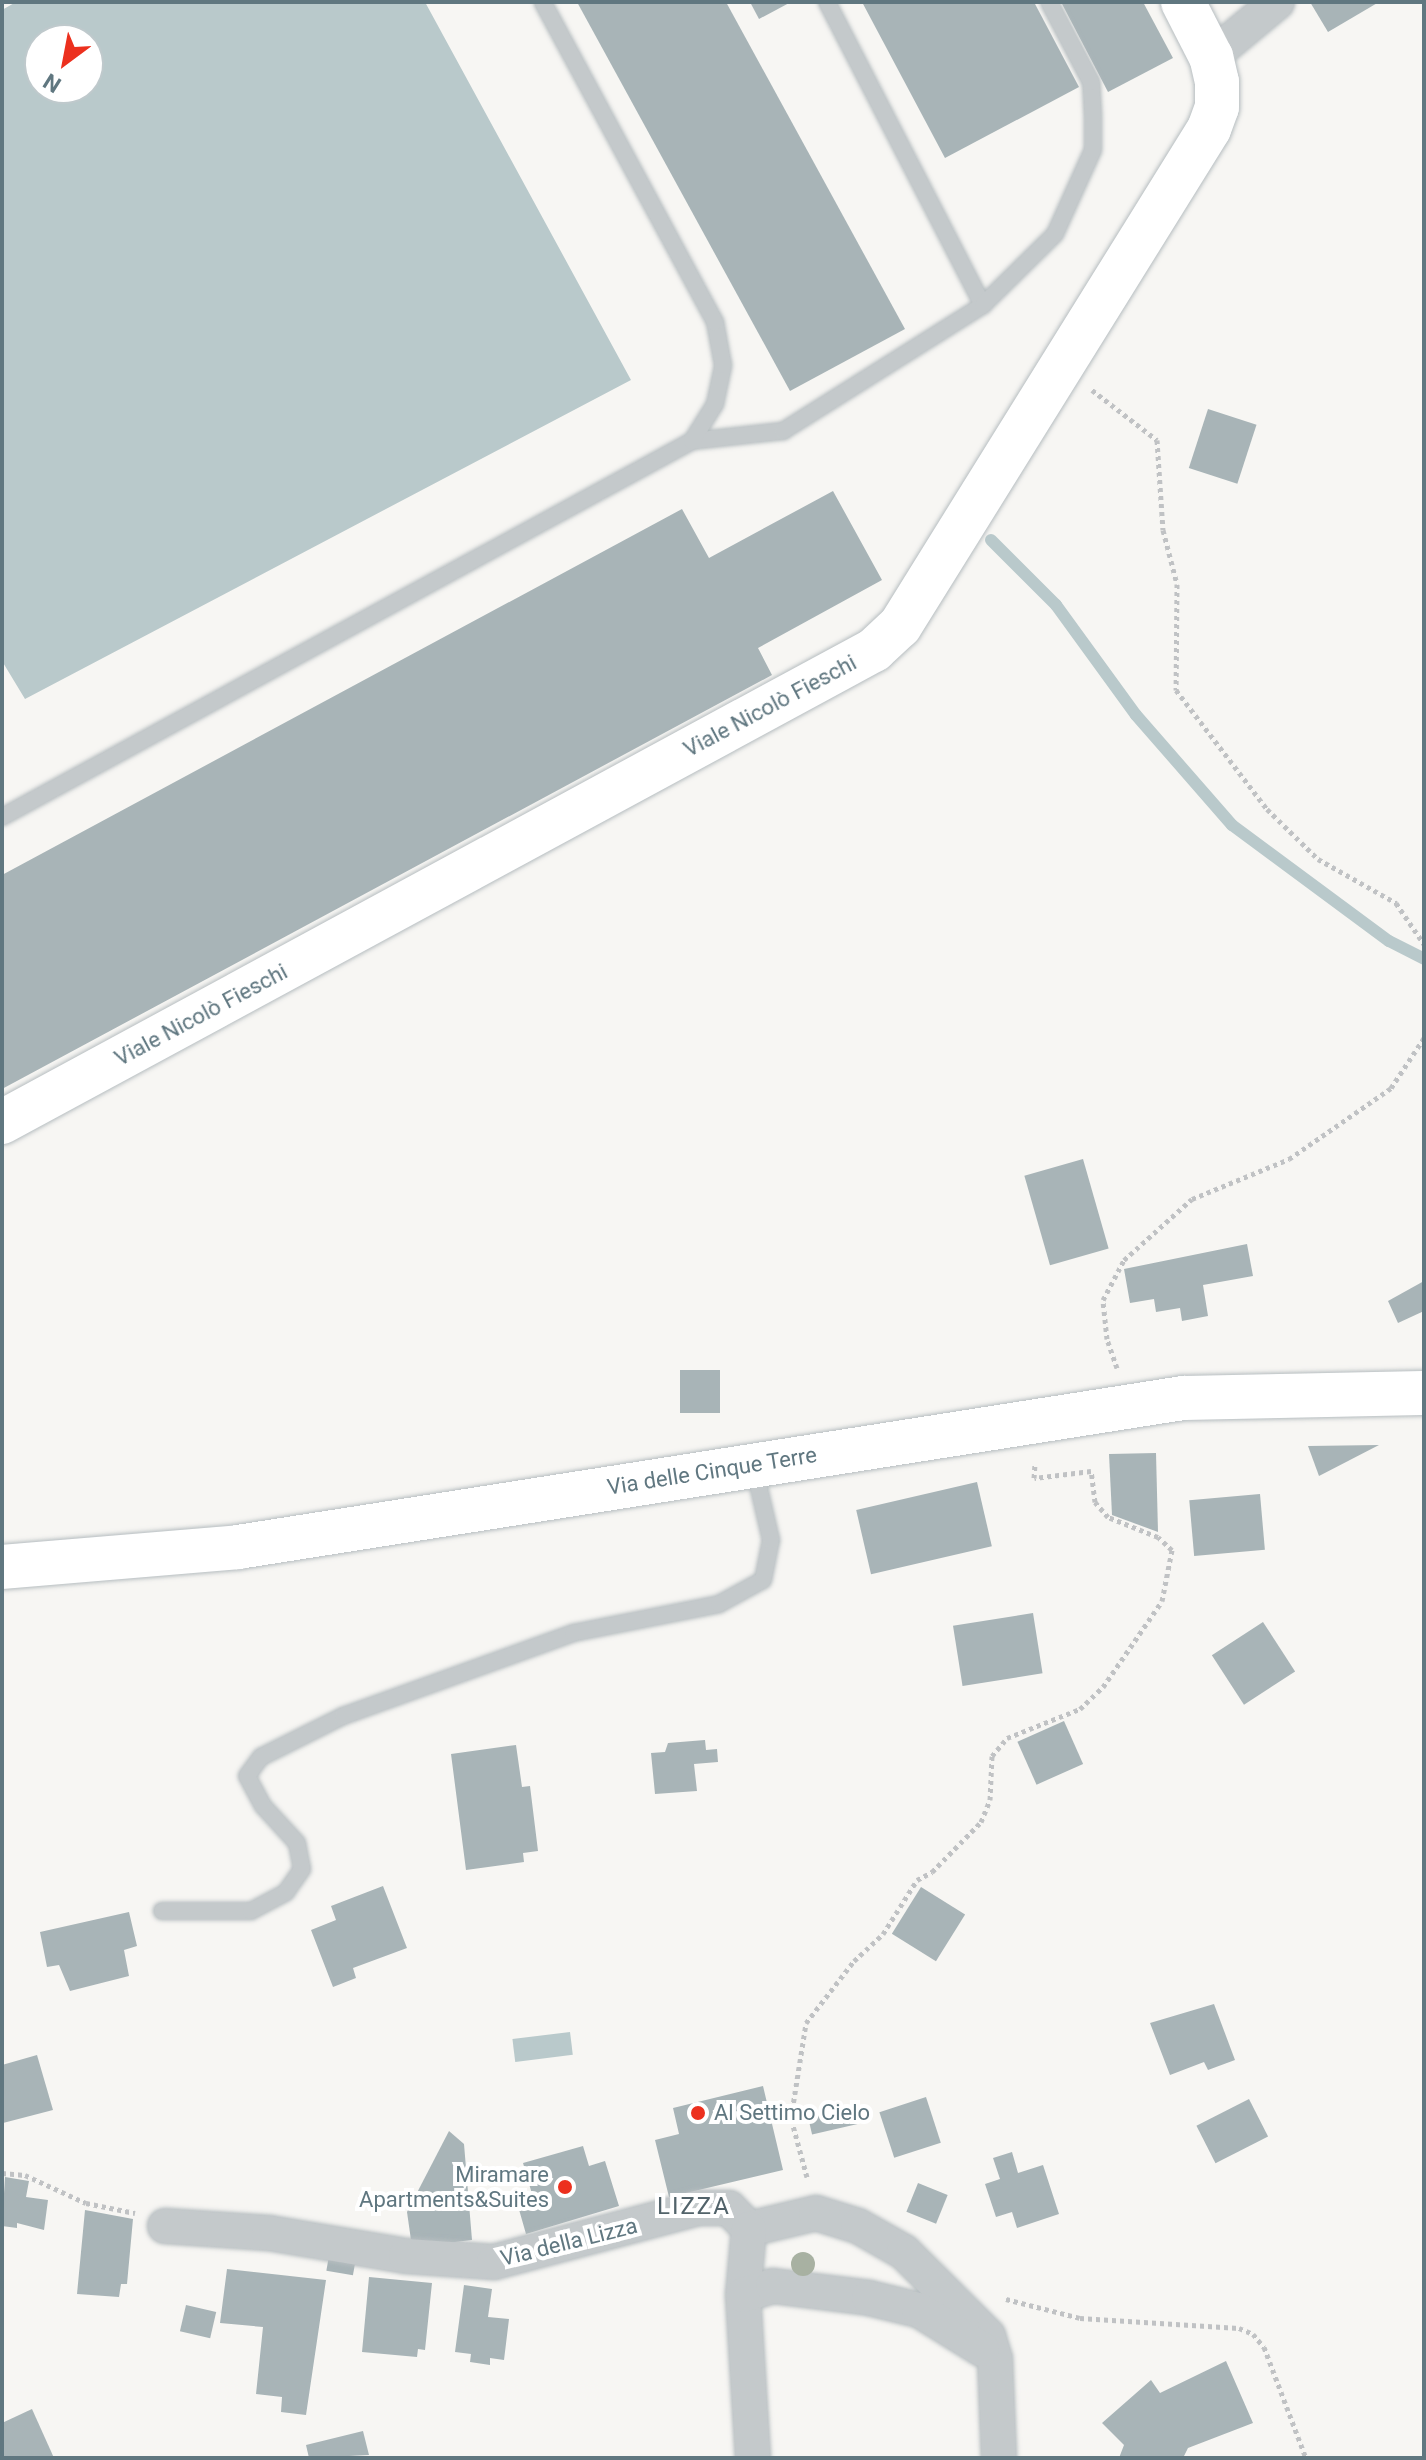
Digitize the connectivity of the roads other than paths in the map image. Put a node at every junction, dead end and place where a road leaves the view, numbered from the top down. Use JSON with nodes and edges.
{"nodes":[{"id":1,"x":543,"y":2,"type":"edge"},
{"id":2,"x":827,"y":2,"type":"edge"},
{"id":3,"x":1049,"y":2,"type":"edge"},
{"id":4,"x":1183,"y":2,"type":"edge"},
{"id":5,"x":1277,"y":2,"type":"edge"},
{"id":6,"x":1211,"y":57,"type":"junction"},
{"id":7,"x":983,"y":305,"type":"junction"},
{"id":8,"x":692,"y":441,"type":"junction"},
{"id":9,"x":2,"y":817,"type":"edge"},
{"id":10,"x":2,"y":1122,"type":"edge"},
{"id":11,"x":1424,"y":1393,"type":"edge"},
{"id":12,"x":754,"y":1464,"type":"junction"},
{"id":13,"x":2,"y":1567,"type":"edge"},
{"id":14,"x":162,"y":1911,"type":"dead end"},
{"id":15,"x":165,"y":2226,"type":"road end"},
{"id":16,"x":749,"y":2229,"type":"junction"},
{"id":17,"x":743,"y":2295,"type":"junction"},
{"id":18,"x":995,"y":2359,"type":"junction"},
{"id":19,"x":753,"y":2458,"type":"edge"},
{"id":20,"x":999,"y":2458,"type":"edge"}],
"edges":[{"from":1,"to":8,"type":"lane"},
{"from":2,"to":7,"type":"lane"},
{"from":3,"to":7,"type":"lane"},
{"from":4,"to":6,"type":"main road","name":"Viale Nicolò Fieschi"},
{"from":5,"to":6,"type":"street"},
{"from":6,"to":10,"type":"main road","name":"Viale Nicolò Fieschi"},
{"from":7,"to":8,"type":"lane"},
{"from":8,"to":9,"type":"lane"},
{"from":11,"to":12,"type":"main road","name":"Via delle Cinque Terre"},
{"from":12,"to":13,"type":"main road","name":"Via delle Cinque Terre"},
{"from":12,"to":14,"type":"lane"},
{"from":15,"to":16,"type":"street","name":"Via della Lizza"},
{"from":16,"to":17,"type":"street"},
{"from":16,"to":18,"type":"street"},
{"from":17,"to":18,"type":"street"},
{"from":17,"to":19,"type":"street"},
{"from":18,"to":20,"type":"street"}]}
